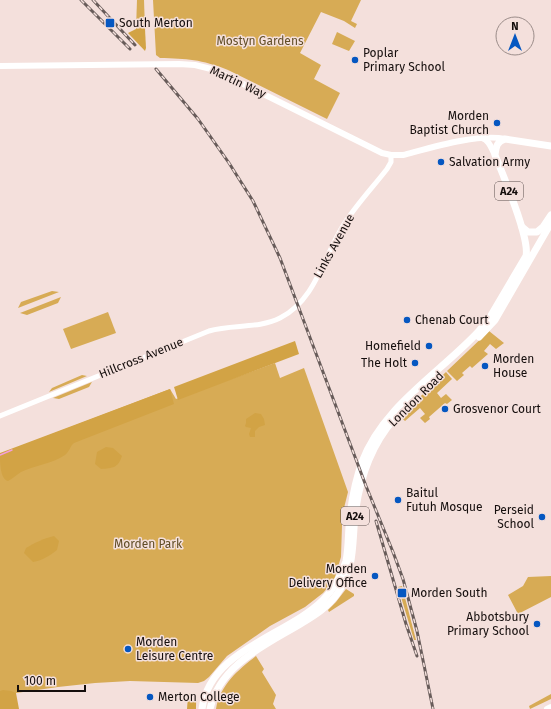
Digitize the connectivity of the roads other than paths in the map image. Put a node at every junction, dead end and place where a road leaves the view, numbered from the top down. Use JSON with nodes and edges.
{"nodes":[{"id":1,"x":0,"y":66,"type":"edge"},
{"id":2,"x":482,"y":138,"type":"junction"},
{"id":3,"x":504,"y":139,"type":"junction"},
{"id":4,"x":551,"y":146,"type":"edge"},
{"id":5,"x":391,"y":155,"type":"junction"},
{"id":6,"x":496,"y":155,"type":"junction"},
{"id":7,"x":551,"y":215,"type":"edge"},
{"id":8,"x":551,"y":223,"type":"edge"},
{"id":9,"x":522,"y":226,"type":"junction"},
{"id":10,"x":286,"y":314,"type":"joint"},
{"id":11,"x":0,"y":416,"type":"edge"},
{"id":12,"x":551,"y":707,"type":"edge"},
{"id":13,"x":202,"y":709,"type":"edge"},
{"id":14,"x":210,"y":709,"type":"edge"},
{"id":15,"x":547,"y":709,"type":"edge"}],
"edges":[{"from":1,"to":5,"type":"main road","name":"Martin Way"},
{"from":2,"to":3,"type":"main road"},
{"from":2,"to":5,"type":"main road"},
{"from":2,"to":6,"type":"main road"},
{"from":3,"to":4,"type":"highway"},
{"from":3,"to":6,"type":"highway"},
{"from":5,"to":10,"type":"street","name":"Links Avenue"},
{"from":6,"to":9,"type":"highway","number":"A24"},
{"from":7,"to":9,"type":"highway"},
{"from":8,"to":14,"type":"highway","name":"London Road","number":"A24"},
{"from":9,"to":13,"type":"highway","name":"London Road","number":"A24"},
{"from":10,"to":11,"type":"street","name":"Hillcross Avenue"},
{"from":12,"to":15,"type":"main road"}]}
